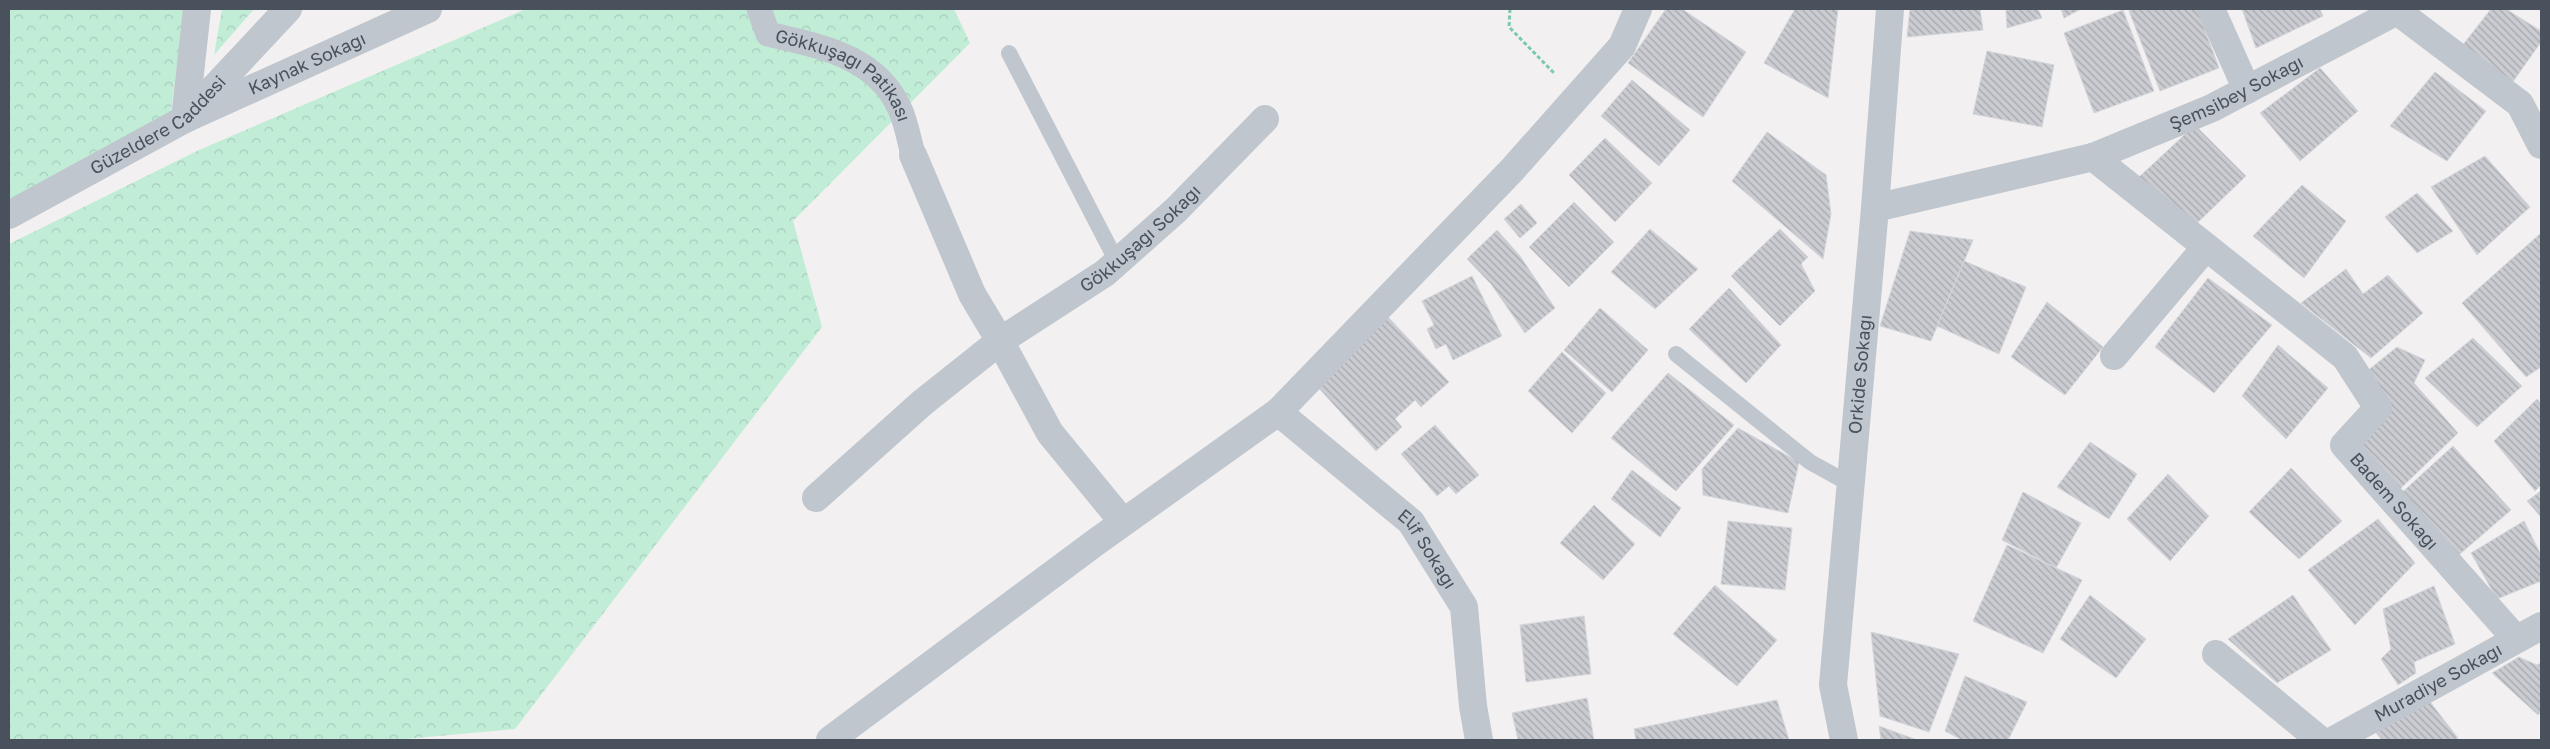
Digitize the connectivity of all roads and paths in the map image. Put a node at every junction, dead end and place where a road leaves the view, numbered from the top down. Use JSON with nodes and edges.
{"nodes":[{"id":1,"x":197,"y":9,"type":"edge"},
{"id":2,"x":288,"y":9,"type":"edge"},
{"id":3,"x":428,"y":9,"type":"edge"},
{"id":4,"x":759,"y":9,"type":"edge"},
{"id":5,"x":1510,"y":9,"type":"edge"},
{"id":6,"x":1638,"y":9,"type":"edge"},
{"id":7,"x":1890,"y":9,"type":"edge"},
{"id":8,"x":2211,"y":9,"type":"edge"},
{"id":9,"x":1009,"y":54,"type":"dead end"},
{"id":10,"x":2247,"y":90,"type":"junction"},
{"id":11,"x":1578,"y":96,"type":"junction"},
{"id":12,"x":1265,"y":118,"type":"dead end"},
{"id":13,"x":185,"y":119,"type":"junction"},
{"id":14,"x":2541,"y":145,"type":"edge"},
{"id":15,"x":913,"y":155,"type":"joint"},
{"id":16,"x":2093,"y":158,"type":"junction"},
{"id":17,"x":1875,"y":208,"type":"junction"},
{"id":18,"x":9,"y":215,"type":"edge"},
{"id":19,"x":2206,"y":247,"type":"junction"},
{"id":20,"x":1117,"y":262,"type":"junction"},
{"id":21,"x":1000,"y":341,"type":"junction"},
{"id":22,"x":1676,"y":354,"type":"dead end"},
{"id":23,"x":2114,"y":356,"type":"dead end"},
{"id":24,"x":1278,"y":412,"type":"junction"},
{"id":25,"x":1850,"y":484,"type":"junction"},
{"id":26,"x":816,"y":498,"type":"dead end"},
{"id":27,"x":1123,"y":522,"type":"junction"},
{"id":28,"x":2541,"y":626,"type":"edge"},
{"id":29,"x":2516,"y":639,"type":"junction"},
{"id":30,"x":2216,"y":654,"type":"dead end"},
{"id":31,"x":830,"y":740,"type":"edge"},
{"id":32,"x":1479,"y":740,"type":"edge"},
{"id":33,"x":1844,"y":740,"type":"edge"},
{"id":34,"x":2320,"y":740,"type":"edge"},
{"id":35,"x":2334,"y":740,"type":"edge"}],
"edges":[{"from":1,"to":13,"type":"street"},
{"from":2,"to":13,"type":"street","name":"Güzeldere Caddesi"},
{"from":3,"to":13,"type":"street","name":"Kaynak Sokağı"},
{"from":4,"to":15,"type":"street","name":"Gökkuşağı Patikası"},
{"from":5,"to":11,"type":"path"},
{"from":6,"to":11,"type":"street"},
{"from":7,"to":17,"type":"street","name":"Orkide Sokağı"},
{"from":8,"to":10,"type":"street"},
{"from":9,"to":20,"type":"lane"},
{"from":10,"to":14,"type":"street","name":"Şemsibey Sokağı"},
{"from":10,"to":16,"type":"street","name":"Şemsibey Sokağı"},
{"from":11,"to":24,"type":"street"},
{"from":12,"to":20,"type":"street","name":"Gökkuşağı Sokağı"},
{"from":13,"to":18,"type":"street","name":"Güzeldere Caddesi"},
{"from":15,"to":21,"type":"street"},
{"from":16,"to":17,"type":"street","name":"Şemsibey Sokağı"},
{"from":16,"to":19,"type":"street","name":"Badem Sokağı"},
{"from":17,"to":25,"type":"street","name":"Orkide Sokağı"},
{"from":19,"to":23,"type":"street"},
{"from":19,"to":29,"type":"street","name":"Badem Sokağı"},
{"from":20,"to":21,"type":"street","name":"Gökkuşağı Sokağı"},
{"from":21,"to":26,"type":"street","name":"Gökkuşağı Sokağı"},
{"from":21,"to":27,"type":"street"},
{"from":22,"to":25,"type":"lane"},
{"from":24,"to":27,"type":"street"},
{"from":24,"to":32,"type":"street","name":"Elif Sokağı"},
{"from":25,"to":33,"type":"street","name":"Orkide Sokağı"},
{"from":27,"to":31,"type":"street"},
{"from":28,"to":29,"type":"street","name":"Muradiye Sokağı"},
{"from":29,"to":35,"type":"street","name":"Muradiye Sokağı"},
{"from":30,"to":34,"type":"street"}]}
